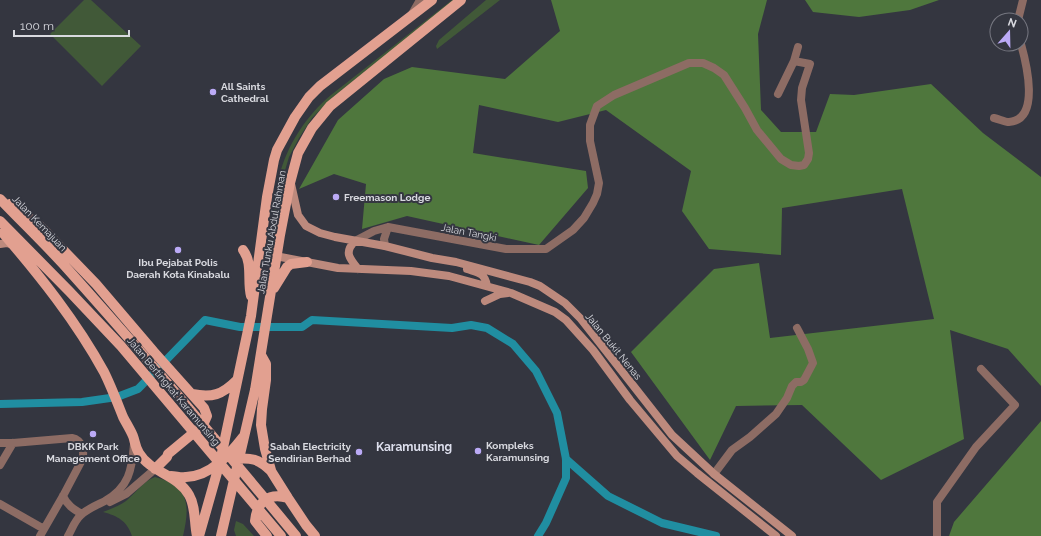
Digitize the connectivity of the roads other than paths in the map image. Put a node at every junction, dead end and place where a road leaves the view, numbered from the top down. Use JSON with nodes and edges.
{"nodes":[{"id":1,"x":420,"y":0,"type":"edge"},
{"id":2,"x":432,"y":0,"type":"edge"},
{"id":3,"x":462,"y":0,"type":"edge"},
{"id":4,"x":1023,"y":0,"type":"edge"},
{"id":5,"x":1020,"y":12,"type":"edge"},
{"id":6,"x":410,"y":18,"type":"junction"},
{"id":7,"x":798,"y":47,"type":"dead end"},
{"id":8,"x":1023,"y":52,"type":"edge"},
{"id":9,"x":794,"y":61,"type":"junction"},
{"id":10,"x":778,"y":94,"type":"dead end"},
{"id":11,"x":994,"y":118,"type":"dead end"},
{"id":12,"x":290,"y":183,"type":"junction"},
{"id":13,"x":0,"y":198,"type":"edge"},
{"id":14,"x":0,"y":221,"type":"edge"},
{"id":15,"x":388,"y":228,"type":"junction"},
{"id":16,"x":0,"y":230,"type":"edge"},
{"id":17,"x":355,"y":241,"type":"junction"},
{"id":18,"x":0,"y":244,"type":"edge"},
{"id":19,"x":13,"y":245,"type":"junction"},
{"id":20,"x":385,"y":246,"type":"junction"},
{"id":21,"x":243,"y":250,"type":"dead end"},
{"id":22,"x":260,"y":253,"type":"junction"},
{"id":23,"x":277,"y":256,"type":"junction"},
{"id":24,"x":432,"y":258,"type":"junction"},
{"id":25,"x":307,"y":262,"type":"junction"},
{"id":26,"x":62,"y":263,"type":"joint"},
{"id":27,"x":358,"y":269,"type":"junction"},
{"id":28,"x":487,"y":286,"type":"junction"},
{"id":29,"x":272,"y":292,"type":"junction"},
{"id":30,"x":511,"y":293,"type":"junction"},
{"id":31,"x":485,"y":301,"type":"dead end"},
{"id":32,"x":253,"y":302,"type":"junction"},
{"id":33,"x":797,"y":328,"type":"dead end"},
{"id":34,"x":261,"y":355,"type":"junction"},
{"id":35,"x":981,"y":369,"type":"dead end"},
{"id":36,"x":237,"y":380,"type":"junction"},
{"id":37,"x":192,"y":394,"type":"junction"},
{"id":38,"x":245,"y":434,"type":"junction"},
{"id":39,"x":0,"y":443,"type":"edge"},
{"id":40,"x":13,"y":443,"type":"junction"},
{"id":41,"x":134,"y":443,"type":"junction"},
{"id":42,"x":168,"y":454,"type":"junction"},
{"id":43,"x":143,"y":458,"type":"junction"},
{"id":44,"x":240,"y":458,"type":"junction"},
{"id":45,"x":220,"y":462,"type":"junction"},
{"id":46,"x":0,"y":465,"type":"edge"},
{"id":47,"x":155,"y":469,"type":"junction"},
{"id":48,"x":271,"y":471,"type":"junction"},
{"id":49,"x":714,"y":474,"type":"junction"},
{"id":50,"x":169,"y":476,"type":"junction"},
{"id":51,"x":63,"y":496,"type":"junction"},
{"id":52,"x":288,"y":498,"type":"junction"},
{"id":53,"x":0,"y":504,"type":"edge"},
{"id":54,"x":84,"y":513,"type":"junction"},
{"id":55,"x":42,"y":532,"type":"edge"},
{"id":56,"x":68,"y":536,"type":"edge"},
{"id":57,"x":198,"y":536,"type":"edge"},
{"id":58,"x":221,"y":536,"type":"edge"},
{"id":59,"x":266,"y":536,"type":"edge"},
{"id":60,"x":281,"y":536,"type":"edge"},
{"id":61,"x":296,"y":536,"type":"edge"},
{"id":62,"x":316,"y":536,"type":"edge"},
{"id":63,"x":776,"y":536,"type":"edge"},
{"id":64,"x":792,"y":536,"type":"edge"},
{"id":65,"x":937,"y":536,"type":"edge"}],
"edges":[{"from":1,"to":6,"type":"street"},
{"from":2,"to":6,"type":"main road","name":"Jalan Tunku Abdul Rahman"},
{"from":3,"to":12,"type":"main road","name":"Jalan Tunku Abdul Rahman"},
{"from":4,"to":5,"type":"street"},
{"from":6,"to":22,"type":"main road","name":"Jalan Tunku Abdul Rahman"},
{"from":7,"to":9,"type":"street"},
{"from":8,"to":11,"type":"street"},
{"from":9,"to":10,"type":"street"},
{"from":9,"to":15,"type":"street","name":"Jalan Tangki"},
{"from":12,"to":17,"type":"main road","name":"Jalan Bukit Nenas"},
{"from":12,"to":23,"type":"main road","name":"Jalan Tunku Abdul Rahman"},
{"from":13,"to":26,"type":"main road","name":"Jalan Kemajuan"},
{"from":13,"to":37,"type":"main road"},
{"from":14,"to":60,"type":"main road","name":"Jalan Bertingkat Karamunsing"},
{"from":15,"to":17,"type":"street","name":"Jalan Tangki"},
{"from":15,"to":20,"type":"street"},
{"from":16,"to":19,"type":"main road"},
{"from":17,"to":20,"type":"main road","name":"Jalan Bukit Nenas"},
{"from":17,"to":27,"type":"main road"},
{"from":18,"to":19,"type":"main road"},
{"from":19,"to":41,"type":"main road"},
{"from":20,"to":24,"type":"main road","name":"Jalan Bukit Nenas"},
{"from":21,"to":32,"type":"main road"},
{"from":22,"to":23,"type":"main road","name":"Jalan Bukit Nenas"},
{"from":22,"to":32,"type":"main road","name":"Jalan Tunku Abdul Rahman"},
{"from":23,"to":25,"type":"main road","name":"Jalan Bukit Nenas"},
{"from":23,"to":29,"type":"main road","name":"Jalan Tunku Abdul Rahman"},
{"from":24,"to":28,"type":"main road"},
{"from":24,"to":49,"type":"main road","name":"Jalan Bukit Nenas"},
{"from":25,"to":27,"type":"main road","name":"Jalan Bukit Nenas"},
{"from":25,"to":29,"type":"main road"},
{"from":26,"to":61,"type":"main road","name":"Jalan Bertingkat Karamunsing"},
{"from":27,"to":28,"type":"main road","name":"Jalan Bukit Nenas"},
{"from":28,"to":30,"type":"main road","name":"Jalan Bukit Nenas"},
{"from":29,"to":34,"type":"main road","name":"Jalan Tunku Abdul Rahman"},
{"from":30,"to":31,"type":"main road"},
{"from":30,"to":63,"type":"main road","name":"Jalan Bukit Nenas"},
{"from":32,"to":36,"type":"main road","name":"Jalan Tunku Abdul Rahman"},
{"from":33,"to":49,"type":"street"},
{"from":34,"to":38,"type":"main road","name":"Jalan Tunku Abdul Rahman"},
{"from":34,"to":48,"type":"main road"},
{"from":35,"to":65,"type":"street"},
{"from":36,"to":37,"type":"main road"},
{"from":36,"to":45,"type":"main road","name":"Jalan Tunku Abdul Rahman"},
{"from":37,"to":42,"type":"main road"},
{"from":38,"to":44,"type":"main road","name":"Jalan Tunku Abdul Rahman"},
{"from":38,"to":45,"type":"main road"},
{"from":39,"to":40,"type":"street"},
{"from":40,"to":46,"type":"street"},
{"from":40,"to":51,"type":"street"},
{"from":41,"to":43,"type":"main road"},
{"from":41,"to":54,"type":"street"},
{"from":42,"to":43,"type":"main road"},
{"from":42,"to":47,"type":"main road"},
{"from":43,"to":47,"type":"main road"},
{"from":44,"to":45,"type":"main road"},
{"from":44,"to":48,"type":"main road"},
{"from":44,"to":58,"type":"main road","name":"Jalan Tunku Abdul Rahman"},
{"from":45,"to":50,"type":"main road"},
{"from":45,"to":57,"type":"main road","name":"Jalan Tunku Abdul Rahman"},
{"from":47,"to":50,"type":"main road"},
{"from":47,"to":54,"type":"street"},
{"from":48,"to":52,"type":"main road"},
{"from":49,"to":64,"type":"main road","name":"Jalan Bukit Nenas"},
{"from":50,"to":57,"type":"main road"},
{"from":51,"to":54,"type":"street"},
{"from":51,"to":55,"type":"street"},
{"from":52,"to":59,"type":"main road"},
{"from":52,"to":62,"type":"main road"},
{"from":53,"to":55,"type":"street"},
{"from":54,"to":56,"type":"street"}]}
